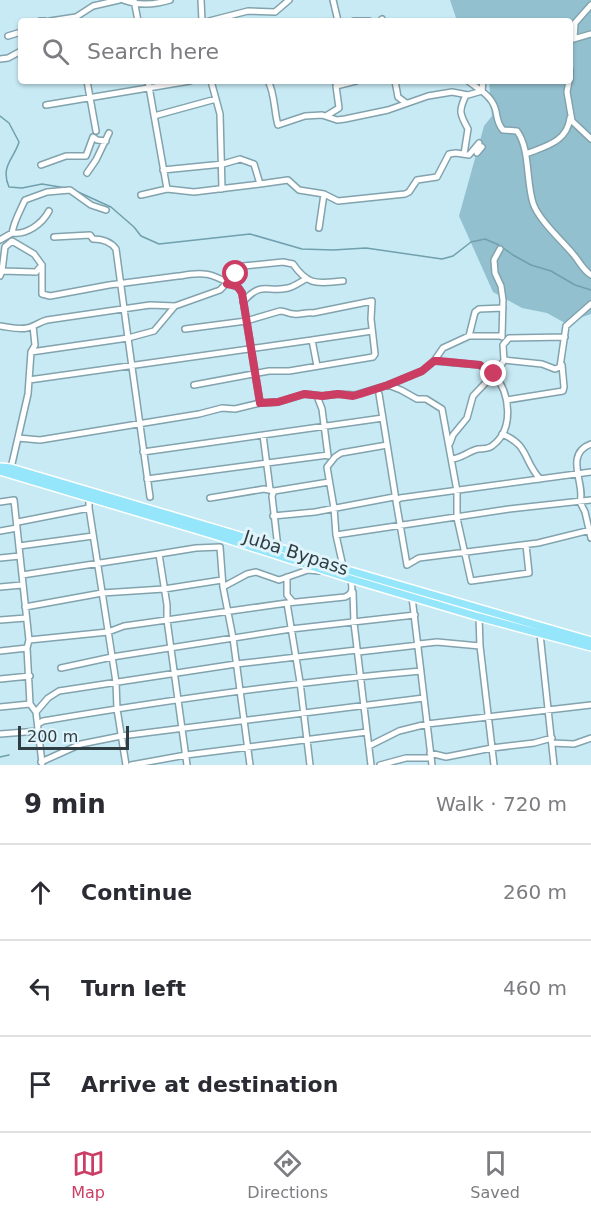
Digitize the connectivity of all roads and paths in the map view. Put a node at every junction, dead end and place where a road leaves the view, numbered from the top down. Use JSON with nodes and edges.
{"nodes":[{"id":1,"x":121,"y":0,"type":"edge"},
{"id":2,"x":170,"y":0,"type":"edge"},
{"id":3,"x":201,"y":0,"type":"edge"},
{"id":4,"x":289,"y":0,"type":"edge"},
{"id":5,"x":333,"y":0,"type":"edge"},
{"id":6,"x":135,"y":2,"type":"edge"},
{"id":7,"x":591,"y":5,"type":"edge"},
{"id":8,"x":77,"y":18,"type":"edge"},
{"id":9,"x":138,"y":18,"type":"edge"},
{"id":10,"x":202,"y":18,"type":"edge"},
{"id":11,"x":220,"y":18,"type":"edge"},
{"id":12,"x":337,"y":18,"type":"edge"},
{"id":13,"x":18,"y":31,"type":"edge"},
{"id":14,"x":573,"y":34,"type":"edge"},
{"id":15,"x":591,"y":34,"type":"edge"},
{"id":16,"x":8,"y":36,"type":"dead end"},
{"id":17,"x":573,"y":39,"type":"edge"},
{"id":18,"x":18,"y":53,"type":"edge"},
{"id":19,"x":0,"y":59,"type":"edge"},
{"id":20,"x":88,"y":84,"type":"edge"},
{"id":21,"x":149,"y":84,"type":"edge"},
{"id":22,"x":212,"y":84,"type":"edge"},
{"id":23,"x":269,"y":84,"type":"edge"},
{"id":24,"x":339,"y":84,"type":"edge"},
{"id":25,"x":396,"y":84,"type":"edge"},
{"id":26,"x":472,"y":84,"type":"edge"},
{"id":27,"x":483,"y":84,"type":"edge"},
{"id":28,"x":569,"y":84,"type":"edge"},
{"id":29,"x":482,"y":91,"type":"junction"},
{"id":30,"x":466,"y":94,"type":"junction"},
{"id":31,"x":90,"y":98,"type":"junction"},
{"id":32,"x":216,"y":99,"type":"junction"},
{"id":33,"x":406,"y":104,"type":"junction"},
{"id":34,"x":46,"y":105,"type":"dead end"},
{"id":35,"x":154,"y":116,"type":"junction"},
{"id":36,"x":326,"y":116,"type":"junction"},
{"id":37,"x":570,"y":116,"type":"junction"},
{"id":38,"x":96,"y":131,"type":"dead end"},
{"id":39,"x":110,"y":133,"type":"dead end"},
{"id":40,"x":591,"y":139,"type":"edge"},
{"id":41,"x":106,"y":141,"type":"junction"},
{"id":42,"x":482,"y":147,"type":"dead end"},
{"id":43,"x":465,"y":154,"type":"junction"},
{"id":44,"x":526,"y":154,"type":"junction"},
{"id":45,"x":223,"y":164,"type":"junction"},
{"id":46,"x":41,"y":165,"type":"dead end"},
{"id":47,"x":163,"y":170,"type":"junction"},
{"id":48,"x":87,"y":173,"type":"dead end"},
{"id":49,"x":260,"y":184,"type":"junction"},
{"id":50,"x":167,"y":189,"type":"junction"},
{"id":51,"x":222,"y":189,"type":"junction"},
{"id":52,"x":324,"y":194,"type":"junction"},
{"id":53,"x":141,"y":195,"type":"dead end"},
{"id":54,"x":106,"y":210,"type":"dead end"},
{"id":55,"x":49,"y":211,"type":"dead end"},
{"id":56,"x":319,"y":228,"type":"dead end"},
{"id":57,"x":15,"y":234,"type":"junction"},
{"id":58,"x":54,"y":237,"type":"dead end"},
{"id":59,"x":0,"y":240,"type":"edge"},
{"id":60,"x":12,"y":241,"type":"junction"},
{"id":61,"x":500,"y":249,"type":"dead end"},
{"id":62,"x":42,"y":265,"type":"junction"},
{"id":63,"x":1,"y":273,"type":"edge"},
{"id":64,"x":591,"y":275,"type":"edge"},
{"id":65,"x":306,"y":279,"type":"junction"},
{"id":66,"x":343,"y":281,"type":"dead end"},
{"id":67,"x":120,"y":283,"type":"junction"},
{"id":68,"x":227,"y":284,"type":"junction"},
{"id":69,"x":240,"y":290,"type":"junction"},
{"id":70,"x":252,"y":293,"type":"junction"},
{"id":71,"x":243,"y":302,"type":"junction"},
{"id":72,"x":591,"y":304,"type":"edge"},
{"id":73,"x":175,"y":306,"type":"junction"},
{"id":74,"x":503,"y":308,"type":"junction"},
{"id":75,"x":124,"y":309,"type":"junction"},
{"id":76,"x":246,"y":321,"type":"junction"},
{"id":77,"x":0,"y":326,"type":"edge"},
{"id":78,"x":33,"y":326,"type":"junction"},
{"id":79,"x":186,"y":329,"type":"dead end"},
{"id":80,"x":372,"y":331,"type":"junction"},
{"id":81,"x":469,"y":336,"type":"junction"},
{"id":82,"x":565,"y":337,"type":"junction"},
{"id":83,"x":128,"y":338,"type":"junction"},
{"id":84,"x":503,"y":338,"type":"junction"},
{"id":85,"x":312,"y":340,"type":"junction"},
{"id":86,"x":251,"y":348,"type":"junction"},
{"id":87,"x":31,"y":352,"type":"junction"},
{"id":88,"x":504,"y":360,"type":"junction"},
{"id":89,"x":434,"y":361,"type":"junction"},
{"id":90,"x":562,"y":363,"type":"junction"},
{"id":91,"x":131,"y":365,"type":"junction"},
{"id":92,"x":317,"y":366,"type":"junction"},
{"id":93,"x":255,"y":374,"type":"junction"},
{"id":94,"x":493,"y":376,"type":"junction"},
{"id":95,"x":29,"y":380,"type":"junction"},
{"id":96,"x":194,"y":385,"type":"dead end"},
{"id":97,"x":388,"y":385,"type":"junction"},
{"id":98,"x":379,"y":394,"type":"dead end"},
{"id":99,"x":317,"y":396,"type":"junction"},
{"id":100,"x":507,"y":400,"type":"junction"},
{"id":101,"x":260,"y":403,"type":"junction"},
{"id":102,"x":383,"y":418,"type":"junction"},
{"id":103,"x":139,"y":424,"type":"junction"},
{"id":104,"x":324,"y":427,"type":"junction"},
{"id":105,"x":502,"y":434,"type":"junction"},
{"id":106,"x":263,"y":435,"type":"junction"},
{"id":107,"x":18,"y":438,"type":"junction"},
{"id":108,"x":449,"y":444,"type":"junction"},
{"id":109,"x":591,"y":444,"type":"edge"},
{"id":110,"x":387,"y":445,"type":"junction"},
{"id":111,"x":143,"y":452,"type":"junction"},
{"id":112,"x":328,"y":455,"type":"junction"},
{"id":113,"x":452,"y":459,"type":"junction"},
{"id":114,"x":267,"y":463,"type":"junction"},
{"id":115,"x":329,"y":463,"type":"junction"},
{"id":116,"x":3,"y":469,"type":"edge"},
{"id":117,"x":591,"y":472,"type":"edge"},
{"id":118,"x":576,"y":474,"type":"junction"},
{"id":119,"x":147,"y":479,"type":"junction"},
{"id":120,"x":540,"y":479,"type":"junction"},
{"id":121,"x":328,"y":482,"type":"junction"},
{"id":122,"x":272,"y":490,"type":"junction"},
{"id":123,"x":457,"y":490,"type":"junction"},
{"id":124,"x":150,"y":497,"type":"dead end"},
{"id":125,"x":89,"y":498,"type":"junction"},
{"id":126,"x":210,"y":498,"type":"dead end"},
{"id":127,"x":395,"y":499,"type":"junction"},
{"id":128,"x":591,"y":500,"type":"edge"},
{"id":129,"x":0,"y":502,"type":"edge"},
{"id":130,"x":580,"y":502,"type":"junction"},
{"id":131,"x":89,"y":508,"type":"junction"},
{"id":132,"x":334,"y":508,"type":"junction"},
{"id":133,"x":273,"y":516,"type":"junction"},
{"id":134,"x":458,"y":518,"type":"junction"},
{"id":135,"x":17,"y":525,"type":"junction"},
{"id":136,"x":590,"y":530,"type":"edge"},
{"id":137,"x":0,"y":531,"type":"edge"},
{"id":138,"x":336,"y":535,"type":"junction"},
{"id":139,"x":93,"y":536,"type":"junction"},
{"id":140,"x":591,"y":538,"type":"edge"},
{"id":141,"x":526,"y":545,"type":"junction"},
{"id":142,"x":19,"y":546,"type":"junction"},
{"id":143,"x":278,"y":547,"type":"junction"},
{"id":144,"x":466,"y":553,"type":"junction"},
{"id":145,"x":159,"y":554,"type":"junction"},
{"id":146,"x":279,"y":555,"type":"junction"},
{"id":147,"x":20,"y":556,"type":"junction"},
{"id":148,"x":0,"y":558,"type":"edge"},
{"id":149,"x":98,"y":564,"type":"junction"},
{"id":150,"x":344,"y":569,"type":"junction"},
{"id":151,"x":324,"y":571,"type":"junction"},
{"id":152,"x":22,"y":575,"type":"junction"},
{"id":153,"x":288,"y":577,"type":"junction"},
{"id":154,"x":349,"y":579,"type":"junction"},
{"id":155,"x":222,"y":580,"type":"junction"},
{"id":156,"x":22,"y":585,"type":"junction"},
{"id":157,"x":0,"y":587,"type":"edge"},
{"id":158,"x":223,"y":588,"type":"junction"},
{"id":159,"x":164,"y":589,"type":"junction"},
{"id":160,"x":353,"y":591,"type":"junction"},
{"id":161,"x":102,"y":593,"type":"junction"},
{"id":162,"x":412,"y":597,"type":"junction"},
{"id":163,"x":290,"y":603,"type":"junction"},
{"id":164,"x":25,"y":607,"type":"junction"},
{"id":165,"x":228,"y":611,"type":"junction"},
{"id":166,"x":415,"y":615,"type":"junction"},
{"id":167,"x":479,"y":617,"type":"junction"},
{"id":168,"x":26,"y":618,"type":"junction"},
{"id":169,"x":0,"y":620,"type":"edge"},
{"id":170,"x":167,"y":620,"type":"junction"},
{"id":171,"x":354,"y":623,"type":"junction"},
{"id":172,"x":291,"y":629,"type":"junction"},
{"id":173,"x":108,"y":632,"type":"junction"},
{"id":174,"x":540,"y":634,"type":"junction"},
{"id":175,"x":233,"y":638,"type":"junction"},
{"id":176,"x":29,"y":640,"type":"junction"},
{"id":177,"x":591,"y":641,"type":"edge"},
{"id":178,"x":419,"y":645,"type":"junction"},
{"id":179,"x":480,"y":646,"type":"junction"},
{"id":180,"x":591,"y":647,"type":"edge"},
{"id":181,"x":27,"y":648,"type":"junction"},
{"id":182,"x":171,"y":648,"type":"junction"},
{"id":183,"x":0,"y":651,"type":"edge"},
{"id":184,"x":357,"y":651,"type":"junction"},
{"id":185,"x":295,"y":656,"type":"junction"},
{"id":186,"x":111,"y":657,"type":"junction"},
{"id":187,"x":236,"y":664,"type":"junction"},
{"id":188,"x":61,"y":668,"type":"dead end"},
{"id":189,"x":421,"y":671,"type":"junction"},
{"id":190,"x":175,"y":673,"type":"junction"},
{"id":191,"x":30,"y":676,"type":"junction"},
{"id":192,"x":360,"y":676,"type":"junction"},
{"id":193,"x":0,"y":679,"type":"edge"},
{"id":194,"x":116,"y":682,"type":"junction"},
{"id":195,"x":300,"y":682,"type":"junction"},
{"id":196,"x":240,"y":692,"type":"junction"},
{"id":197,"x":424,"y":698,"type":"junction"},
{"id":198,"x":178,"y":701,"type":"junction"},
{"id":199,"x":30,"y":704,"type":"junction"},
{"id":200,"x":364,"y":705,"type":"junction"},
{"id":201,"x":591,"y":705,"type":"edge"},
{"id":202,"x":0,"y":707,"type":"edge"},
{"id":203,"x":117,"y":709,"type":"junction"},
{"id":204,"x":549,"y":710,"type":"junction"},
{"id":205,"x":36,"y":712,"type":"junction"},
{"id":206,"x":303,"y":713,"type":"junction"},
{"id":207,"x":488,"y":718,"type":"junction"},
{"id":208,"x":245,"y":720,"type":"junction"},
{"id":209,"x":427,"y":724,"type":"junction"},
{"id":210,"x":182,"y":727,"type":"junction"},
{"id":211,"x":38,"y":728,"type":"junction"},
{"id":212,"x":367,"y":732,"type":"junction"},
{"id":213,"x":0,"y":734,"type":"edge"},
{"id":214,"x":121,"y":736,"type":"junction"},
{"id":215,"x":591,"y":738,"type":"edge"},
{"id":216,"x":306,"y":740,"type":"junction"},
{"id":217,"x":552,"y":740,"type":"junction"},
{"id":218,"x":369,"y":746,"type":"junction"},
{"id":219,"x":248,"y":747,"type":"junction"},
{"id":220,"x":492,"y":748,"type":"junction"},
{"id":221,"x":186,"y":755,"type":"junction"},
{"id":222,"x":431,"y":755,"type":"junction"},
{"id":223,"x":42,"y":763,"type":"edge"},
{"id":224,"x":126,"y":765,"type":"edge"},
{"id":225,"x":131,"y":765,"type":"edge"},
{"id":226,"x":187,"y":765,"type":"edge"},
{"id":227,"x":250,"y":765,"type":"edge"},
{"id":228,"x":310,"y":765,"type":"edge"},
{"id":229,"x":371,"y":765,"type":"edge"},
{"id":230,"x":380,"y":765,"type":"edge"},
{"id":231,"x":432,"y":765,"type":"edge"},
{"id":232,"x":494,"y":765,"type":"edge"},
{"id":233,"x":554,"y":765,"type":"edge"}],
"edges":[{"from":1,"to":6,"type":"street"},
{"from":1,"to":8,"type":"street"},
{"from":2,"to":6,"type":"street"},
{"from":3,"to":10,"type":"street"},
{"from":4,"to":11,"type":"street"},
{"from":5,"to":12,"type":"street"},
{"from":6,"to":9,"type":"street"},
{"from":7,"to":14,"type":"street"},
{"from":13,"to":16,"type":"street"},
{"from":15,"to":17,"type":"street"},
{"from":18,"to":19,"type":"street"},
{"from":20,"to":31,"type":"street"},
{"from":21,"to":31,"type":"street"},
{"from":21,"to":35,"type":"street"},
{"from":22,"to":32,"type":"street"},
{"from":23,"to":36,"type":"street"},
{"from":24,"to":36,"type":"street"},
{"from":25,"to":33,"type":"street"},
{"from":26,"to":29,"type":"street"},
{"from":27,"to":29,"type":"street"},
{"from":28,"to":37,"type":"street"},
{"from":29,"to":30,"type":"street"},
{"from":29,"to":44,"type":"street"},
{"from":30,"to":33,"type":"street"},
{"from":30,"to":43,"type":"street"},
{"from":31,"to":34,"type":"street"},
{"from":31,"to":38,"type":"street"},
{"from":32,"to":35,"type":"street"},
{"from":32,"to":45,"type":"street"},
{"from":33,"to":36,"type":"street"},
{"from":35,"to":47,"type":"street"},
{"from":37,"to":40,"type":"street"},
{"from":37,"to":44,"type":"street"},
{"from":39,"to":41,"type":"street"},
{"from":41,"to":46,"type":"street"},
{"from":41,"to":48,"type":"street"},
{"from":42,"to":43,"type":"street"},
{"from":43,"to":52,"type":"street"},
{"from":44,"to":64,"type":"street"},
{"from":45,"to":47,"type":"street"},
{"from":45,"to":49,"type":"street"},
{"from":45,"to":51,"type":"street"},
{"from":47,"to":50,"type":"street"},
{"from":49,"to":51,"type":"street"},
{"from":49,"to":52,"type":"street"},
{"from":50,"to":51,"type":"street"},
{"from":50,"to":53,"type":"street"},
{"from":52,"to":56,"type":"street"},
{"from":54,"to":57,"type":"street"},
{"from":55,"to":57,"type":"street"},
{"from":57,"to":59,"type":"street"},
{"from":57,"to":60,"type":"street"},
{"from":58,"to":67,"type":"street"},
{"from":60,"to":62,"type":"street"},
{"from":60,"to":63,"type":"street"},
{"from":61,"to":74,"type":"street"},
{"from":62,"to":63,"type":"street"},
{"from":62,"to":67,"type":"street"},
{"from":65,"to":66,"type":"street"},
{"from":65,"to":68,"type":"street"},
{"from":65,"to":70,"type":"street"},
{"from":67,"to":68,"type":"street"},
{"from":67,"to":75,"type":"street"},
{"from":68,"to":69,"type":"street"},
{"from":68,"to":73,"type":"street"},
{"from":69,"to":70,"type":"street"},
{"from":69,"to":71,"type":"street"},
{"from":70,"to":71,"type":"street"},
{"from":71,"to":76,"type":"street"},
{"from":72,"to":82,"type":"street"},
{"from":73,"to":75,"type":"street"},
{"from":73,"to":83,"type":"street"},
{"from":74,"to":81,"type":"street"},
{"from":74,"to":84,"type":"street"},
{"from":75,"to":78,"type":"street"},
{"from":75,"to":83,"type":"street"},
{"from":76,"to":79,"type":"street"},
{"from":76,"to":80,"type":"street"},
{"from":76,"to":86,"type":"street"},
{"from":77,"to":78,"type":"street"},
{"from":78,"to":87,"type":"street"},
{"from":80,"to":85,"type":"street"},
{"from":80,"to":92,"type":"street"},
{"from":81,"to":84,"type":"street"},
{"from":81,"to":89,"type":"street"},
{"from":82,"to":84,"type":"street"},
{"from":82,"to":90,"type":"street"},
{"from":83,"to":87,"type":"street"},
{"from":83,"to":91,"type":"street"},
{"from":84,"to":88,"type":"street"},
{"from":85,"to":86,"type":"street"},
{"from":85,"to":92,"type":"street"},
{"from":86,"to":91,"type":"street"},
{"from":86,"to":93,"type":"street"},
{"from":87,"to":95,"type":"street"},
{"from":88,"to":90,"type":"street"},
{"from":88,"to":94,"type":"street"},
{"from":89,"to":94,"type":"street"},
{"from":89,"to":97,"type":"street"},
{"from":90,"to":100,"type":"street"},
{"from":91,"to":95,"type":"street"},
{"from":91,"to":103,"type":"street"},
{"from":92,"to":93,"type":"street"},
{"from":93,"to":96,"type":"street"},
{"from":93,"to":101,"type":"street"},
{"from":94,"to":100,"type":"street"},
{"from":94,"to":108,"type":"street"},
{"from":95,"to":107,"type":"street"},
{"from":97,"to":99,"type":"street"},
{"from":97,"to":108,"type":"street"},
{"from":98,"to":102,"type":"street"},
{"from":99,"to":101,"type":"street"},
{"from":99,"to":104,"type":"street"},
{"from":100,"to":105,"type":"street"},
{"from":101,"to":103,"type":"street"},
{"from":102,"to":104,"type":"street"},
{"from":102,"to":110,"type":"street"},
{"from":103,"to":107,"type":"street"},
{"from":103,"to":111,"type":"street"},
{"from":104,"to":106,"type":"street"},
{"from":104,"to":112,"type":"street"},
{"from":105,"to":113,"type":"street"},
{"from":105,"to":120,"type":"street"},
{"from":106,"to":111,"type":"street"},
{"from":106,"to":114,"type":"street"},
{"from":107,"to":116,"type":"street"},
{"from":108,"to":113,"type":"street"},
{"from":109,"to":118,"type":"street"},
{"from":110,"to":115,"type":"street"},
{"from":110,"to":127,"type":"street"},
{"from":111,"to":119,"type":"street"},
{"from":112,"to":114,"type":"street"},
{"from":112,"to":115,"type":"street"},
{"from":113,"to":123,"type":"street"},
{"from":114,"to":119,"type":"street"},
{"from":114,"to":122,"type":"street"},
{"from":115,"to":121,"type":"street"},
{"from":116,"to":125,"type":"main road","name":"Juba Bypass"},
{"from":116,"to":143,"type":"main road","name":"Juba Bypass"},
{"from":117,"to":118,"type":"street"},
{"from":118,"to":120,"type":"street"},
{"from":118,"to":130,"type":"street"},
{"from":119,"to":124,"type":"street"},
{"from":120,"to":123,"type":"street"},
{"from":121,"to":122,"type":"street"},
{"from":121,"to":132,"type":"street"},
{"from":122,"to":126,"type":"street"},
{"from":122,"to":133,"type":"street"},
{"from":123,"to":127,"type":"street"},
{"from":123,"to":134,"type":"street"},
{"from":125,"to":131,"type":"street"},
{"from":125,"to":146,"type":"main road","name":"Juba Bypass"},
{"from":127,"to":132,"type":"street"},
{"from":127,"to":144,"type":"street"},
{"from":128,"to":130,"type":"street"},
{"from":129,"to":135,"type":"street"},
{"from":130,"to":134,"type":"street"},
{"from":130,"to":136,"type":"street"},
{"from":131,"to":135,"type":"street"},
{"from":131,"to":139,"type":"street"},
{"from":132,"to":133,"type":"street"},
{"from":132,"to":138,"type":"street"},
{"from":133,"to":143,"type":"street"},
{"from":134,"to":138,"type":"street"},
{"from":134,"to":144,"type":"street"},
{"from":135,"to":137,"type":"street"},
{"from":135,"to":142,"type":"street"},
{"from":136,"to":140,"type":"street"},
{"from":136,"to":141,"type":"street"},
{"from":138,"to":150,"type":"street"},
{"from":139,"to":142,"type":"street"},
{"from":139,"to":149,"type":"street"},
{"from":141,"to":144,"type":"street"},
{"from":141,"to":144,"type":"street"},
{"from":142,"to":147,"type":"street"},
{"from":143,"to":146,"type":"street"},
{"from":143,"to":150,"type":"main road","name":"Juba Bypass"},
{"from":145,"to":149,"type":"street"},
{"from":145,"to":155,"type":"street"},
{"from":145,"to":159,"type":"street"},
{"from":146,"to":151,"type":"main road","name":"Juba Bypass"},
{"from":147,"to":148,"type":"street"},
{"from":147,"to":152,"type":"street"},
{"from":149,"to":152,"type":"street"},
{"from":149,"to":161,"type":"street"},
{"from":150,"to":154,"type":"street"},
{"from":150,"to":177,"type":"main road","name":"Juba Bypass"},
{"from":151,"to":153,"type":"street"},
{"from":151,"to":154,"type":"main road","name":"Juba Bypass"},
{"from":152,"to":156,"type":"street"},
{"from":153,"to":158,"type":"street"},
{"from":153,"to":163,"type":"street"},
{"from":154,"to":160,"type":"street"},
{"from":154,"to":162,"type":"main road","name":"Juba Bypass"},
{"from":155,"to":158,"type":"street"},
{"from":155,"to":159,"type":"street"},
{"from":156,"to":157,"type":"street"},
{"from":156,"to":164,"type":"street"},
{"from":158,"to":165,"type":"street"},
{"from":159,"to":161,"type":"street"},
{"from":159,"to":170,"type":"street"},
{"from":160,"to":163,"type":"street"},
{"from":160,"to":171,"type":"street"},
{"from":161,"to":164,"type":"street"},
{"from":161,"to":173,"type":"street"},
{"from":162,"to":166,"type":"street"},
{"from":162,"to":167,"type":"main road","name":"Juba Bypass"},
{"from":163,"to":165,"type":"street"},
{"from":163,"to":172,"type":"street"},
{"from":164,"to":168,"type":"street"},
{"from":165,"to":170,"type":"street"},
{"from":165,"to":175,"type":"street"},
{"from":166,"to":171,"type":"street"},
{"from":166,"to":178,"type":"street"},
{"from":167,"to":174,"type":"main road","name":"Juba Bypass"},
{"from":167,"to":179,"type":"street"},
{"from":168,"to":169,"type":"street"},
{"from":168,"to":176,"type":"street"},
{"from":170,"to":173,"type":"street"},
{"from":170,"to":182,"type":"street"},
{"from":171,"to":172,"type":"street"},
{"from":171,"to":184,"type":"street"},
{"from":172,"to":175,"type":"street"},
{"from":172,"to":185,"type":"street"},
{"from":173,"to":176,"type":"street"},
{"from":173,"to":186,"type":"street"},
{"from":174,"to":180,"type":"main road","name":"Juba Bypass"},
{"from":174,"to":204,"type":"street"},
{"from":175,"to":182,"type":"street"},
{"from":175,"to":187,"type":"street"},
{"from":176,"to":181,"type":"street"},
{"from":178,"to":179,"type":"street"},
{"from":178,"to":184,"type":"street"},
{"from":178,"to":189,"type":"street"},
{"from":179,"to":207,"type":"street"},
{"from":181,"to":183,"type":"street"},
{"from":181,"to":191,"type":"street"},
{"from":182,"to":186,"type":"street"},
{"from":182,"to":190,"type":"street"},
{"from":184,"to":185,"type":"street"},
{"from":184,"to":192,"type":"street"},
{"from":185,"to":187,"type":"street"},
{"from":185,"to":195,"type":"street"},
{"from":186,"to":188,"type":"street"},
{"from":186,"to":194,"type":"street"},
{"from":187,"to":190,"type":"street"},
{"from":187,"to":196,"type":"street"},
{"from":189,"to":192,"type":"street"},
{"from":189,"to":197,"type":"street"},
{"from":190,"to":194,"type":"street"},
{"from":190,"to":198,"type":"street"},
{"from":191,"to":193,"type":"street"},
{"from":191,"to":199,"type":"street"},
{"from":192,"to":195,"type":"street"},
{"from":192,"to":200,"type":"street"},
{"from":194,"to":203,"type":"street"},
{"from":194,"to":205,"type":"street"},
{"from":195,"to":196,"type":"street"},
{"from":195,"to":206,"type":"street"},
{"from":196,"to":198,"type":"street"},
{"from":196,"to":208,"type":"street"},
{"from":197,"to":200,"type":"street"},
{"from":197,"to":209,"type":"street"},
{"from":198,"to":203,"type":"street"},
{"from":198,"to":210,"type":"street"},
{"from":199,"to":202,"type":"street"},
{"from":199,"to":205,"type":"street"},
{"from":200,"to":206,"type":"street"},
{"from":200,"to":212,"type":"street"},
{"from":201,"to":204,"type":"street"},
{"from":203,"to":211,"type":"street"},
{"from":203,"to":214,"type":"street"},
{"from":204,"to":207,"type":"street"},
{"from":204,"to":217,"type":"street"},
{"from":205,"to":211,"type":"street"},
{"from":206,"to":208,"type":"street"},
{"from":206,"to":216,"type":"street"},
{"from":207,"to":209,"type":"street"},
{"from":207,"to":220,"type":"street"},
{"from":208,"to":210,"type":"street"},
{"from":208,"to":219,"type":"street"},
{"from":209,"to":218,"type":"street"},
{"from":209,"to":222,"type":"street"},
{"from":210,"to":214,"type":"street"},
{"from":210,"to":221,"type":"street"},
{"from":211,"to":213,"type":"street"},
{"from":211,"to":223,"type":"street"},
{"from":212,"to":216,"type":"street"},
{"from":212,"to":218,"type":"street"},
{"from":214,"to":223,"type":"street"},
{"from":214,"to":224,"type":"street"},
{"from":215,"to":217,"type":"street"},
{"from":216,"to":219,"type":"street"},
{"from":216,"to":228,"type":"street"},
{"from":217,"to":220,"type":"street"},
{"from":217,"to":233,"type":"street"},
{"from":218,"to":229,"type":"street"},
{"from":219,"to":221,"type":"street"},
{"from":219,"to":227,"type":"street"},
{"from":220,"to":222,"type":"street"},
{"from":220,"to":232,"type":"street"},
{"from":221,"to":225,"type":"street"},
{"from":221,"to":226,"type":"street"},
{"from":222,"to":230,"type":"street"},
{"from":222,"to":231,"type":"street"}]}
